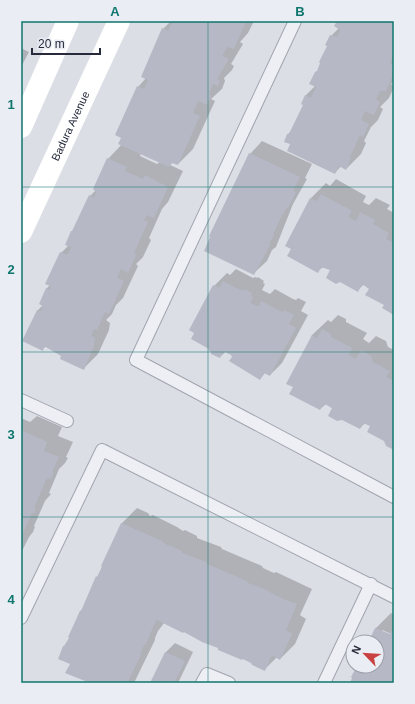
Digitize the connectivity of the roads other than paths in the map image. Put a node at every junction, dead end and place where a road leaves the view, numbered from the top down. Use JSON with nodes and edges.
{"nodes":[{"id":1,"x":68,"y":21,"type":"edge"},
{"id":2,"x":119,"y":21,"type":"edge"},
{"id":3,"x":295,"y":21,"type":"edge"},
{"id":4,"x":21,"y":126,"type":"edge"},
{"id":5,"x":21,"y":232,"type":"edge"},
{"id":6,"x":21,"y":400,"type":"edge"},
{"id":7,"x":68,"y":421,"type":"dead end"},
{"id":8,"x":394,"y":497,"type":"edge"},
{"id":9,"x":371,"y":584,"type":"junction"},
{"id":10,"x":394,"y":597,"type":"edge"},
{"id":11,"x":21,"y":618,"type":"edge"},
{"id":12,"x":202,"y":683,"type":"edge"},
{"id":13,"x":229,"y":683,"type":"edge"},
{"id":14,"x":324,"y":683,"type":"edge"}],
"edges":[{"from":1,"to":4,"type":"main road"},
{"from":2,"to":5,"type":"main road","name":"Badura Avenue"},
{"from":3,"to":8,"type":"lane"},
{"from":6,"to":7,"type":"lane"},
{"from":9,"to":10,"type":"lane"},
{"from":9,"to":11,"type":"lane"},
{"from":9,"to":14,"type":"lane"},
{"from":12,"to":13,"type":"lane"}]}
